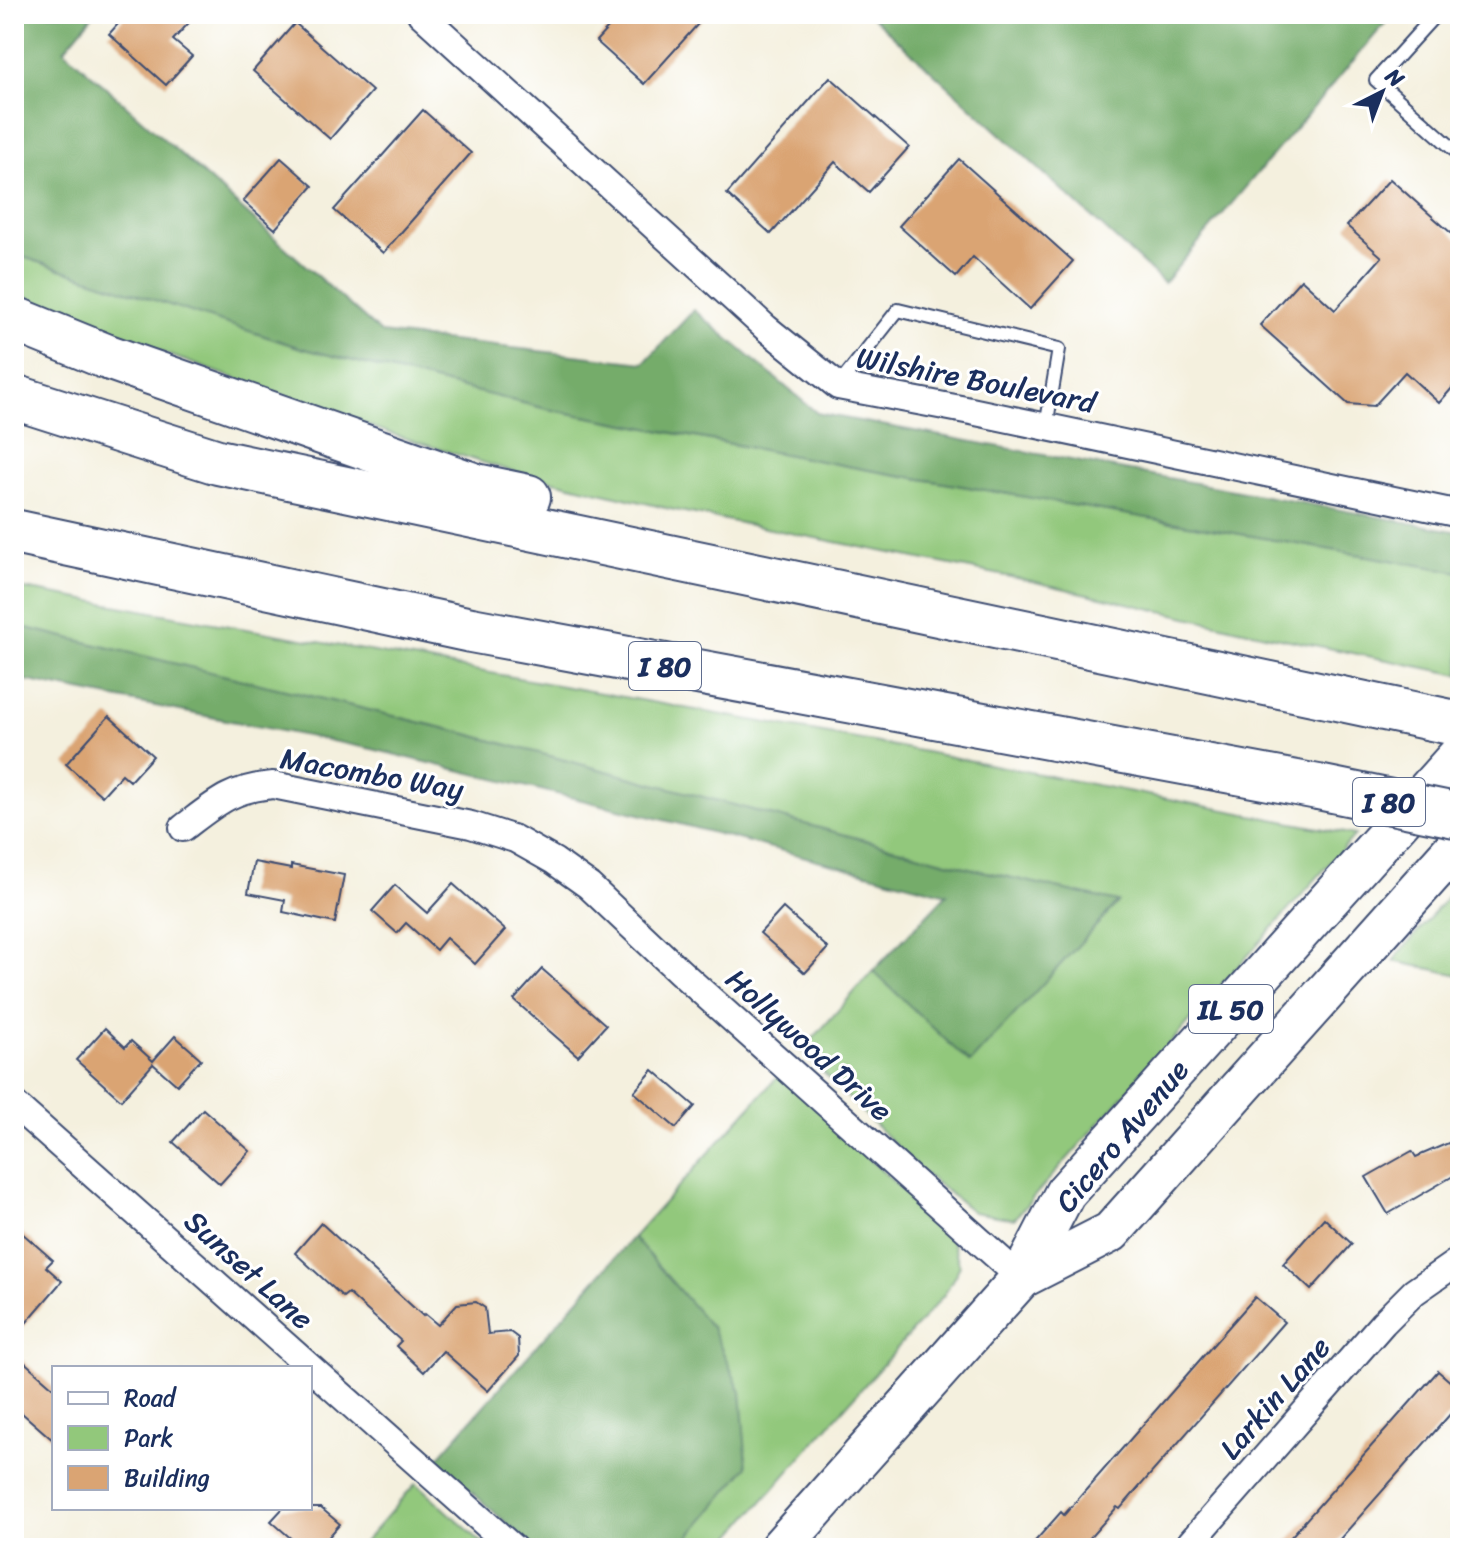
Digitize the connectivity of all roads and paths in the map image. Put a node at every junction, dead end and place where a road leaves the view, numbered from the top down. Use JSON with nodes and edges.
{"nodes":[{"id":1,"x":421,"y":14,"type":"edge"},
{"id":2,"x":1436,"y":14,"type":"edge"},
{"id":3,"x":1460,"y":155,"type":"edge"},
{"id":4,"x":14,"y":319,"type":"edge"},
{"id":5,"x":838,"y":386,"type":"junction"},
{"id":6,"x":14,"y":397,"type":"edge"},
{"id":7,"x":1046,"y":427,"type":"junction"},
{"id":8,"x":1460,"y":514,"type":"edge"},
{"id":9,"x":14,"y":532,"type":"edge"},
{"id":10,"x":1021,"y":630,"type":"junction"},
{"id":11,"x":1460,"y":724,"type":"edge"},
{"id":12,"x":1460,"y":754,"type":"edge"},
{"id":13,"x":1460,"y":816,"type":"edge"},
{"id":14,"x":183,"y":828,"type":"dead end"},
{"id":15,"x":1460,"y":842,"type":"edge"},
{"id":16,"x":554,"y":861,"type":"joint"},
{"id":17,"x":14,"y":1104,"type":"edge"},
{"id":18,"x":1460,"y":1260,"type":"edge"},
{"id":19,"x":1021,"y":1278,"type":"junction"},
{"id":20,"x":308,"y":1366,"type":"edge"},
{"id":21,"x":312,"y":1369,"type":"edge"},
{"id":22,"x":513,"y":1548,"type":"edge"},
{"id":23,"x":780,"y":1548,"type":"edge"},
{"id":24,"x":1186,"y":1548,"type":"edge"}],
"edges":[{"from":1,"to":5,"type":"street","name":"Wilshire Boulevard"},
{"from":2,"to":3,"type":"lane"},
{"from":4,"to":10,"type":"highway"},
{"from":5,"to":7,"type":"street","name":"Wilshire Boulevard"},
{"from":5,"to":7,"type":"lane"},
{"from":6,"to":10,"type":"highway"},
{"from":7,"to":8,"type":"street","name":"Wilshire Boulevard"},
{"from":9,"to":13,"type":"highway","number":"I 80","bridge":true},
{"from":10,"to":11,"type":"highway"},
{"from":12,"to":19,"type":"main road","name":"Cicero Avenue","number":"IL 50"},
{"from":14,"to":16,"type":"street","name":"Macombo Way"},
{"from":15,"to":19,"type":"main road","name":"Cicero Avenue","number":"IL 50"},
{"from":16,"to":19,"type":"street","name":"Hollywood Drive"},
{"from":17,"to":20,"type":"street","name":"Sunset Lane"},
{"from":18,"to":24,"type":"street","name":"Larkin Lane"},
{"from":19,"to":23,"type":"main road","name":"Cicero Avenue","number":"IL 50"},
{"from":21,"to":22,"type":"street","name":"Sunset Lane"}]}
